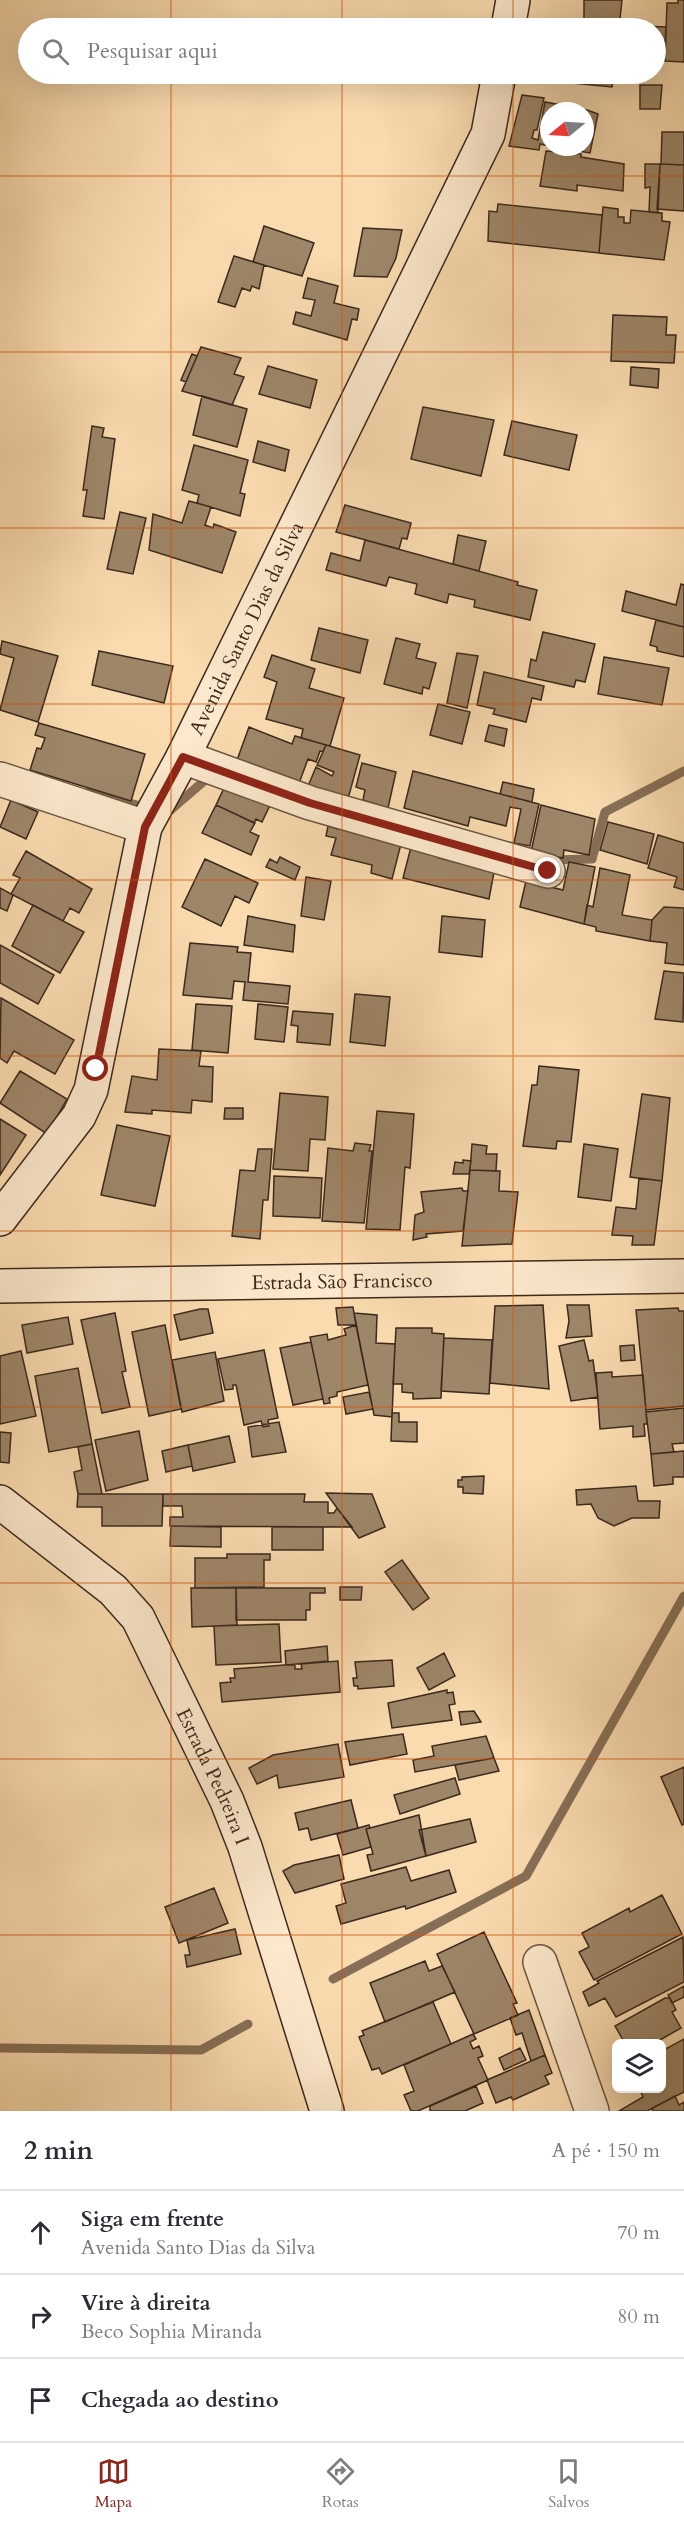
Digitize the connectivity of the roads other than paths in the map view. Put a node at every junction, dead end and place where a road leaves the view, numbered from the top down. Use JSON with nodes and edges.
{"nodes":[{"id":1,"x":513,"y":0,"type":"edge"},
{"id":2,"x":510,"y":18,"type":"edge"},
{"id":3,"x":497,"y":84,"type":"edge"},
{"id":4,"x":183,"y":757,"type":"junction"},
{"id":5,"x":0,"y":779,"type":"edge"},
{"id":6,"x":145,"y":827,"type":"junction"},
{"id":7,"x":548,"y":871,"type":"dead end"},
{"id":8,"x":0,"y":1219,"type":"edge"},
{"id":9,"x":684,"y":1276,"type":"edge"},
{"id":10,"x":0,"y":1286,"type":"edge"},
{"id":11,"x":0,"y":1502,"type":"edge"},
{"id":12,"x":540,"y":1962,"type":"dead end"},
{"id":13,"x":327,"y":2111,"type":"edge"},
{"id":14,"x":592,"y":2111,"type":"edge"}],
"edges":[{"from":1,"to":2,"type":"street"},
{"from":3,"to":4,"type":"street","name":"Avenida Santo Dias da Silva"},
{"from":4,"to":6,"type":"street","name":"Avenida Santo Dias da Silva"},
{"from":4,"to":7,"type":"street"},
{"from":5,"to":6,"type":"street"},
{"from":6,"to":8,"type":"street","name":"Avenida Santo Dias da Silva"},
{"from":9,"to":10,"type":"street","name":"Estrada São Francisco"},
{"from":11,"to":13,"type":"street","name":"Estrada Pedreira I"},
{"from":12,"to":14,"type":"street"}]}
